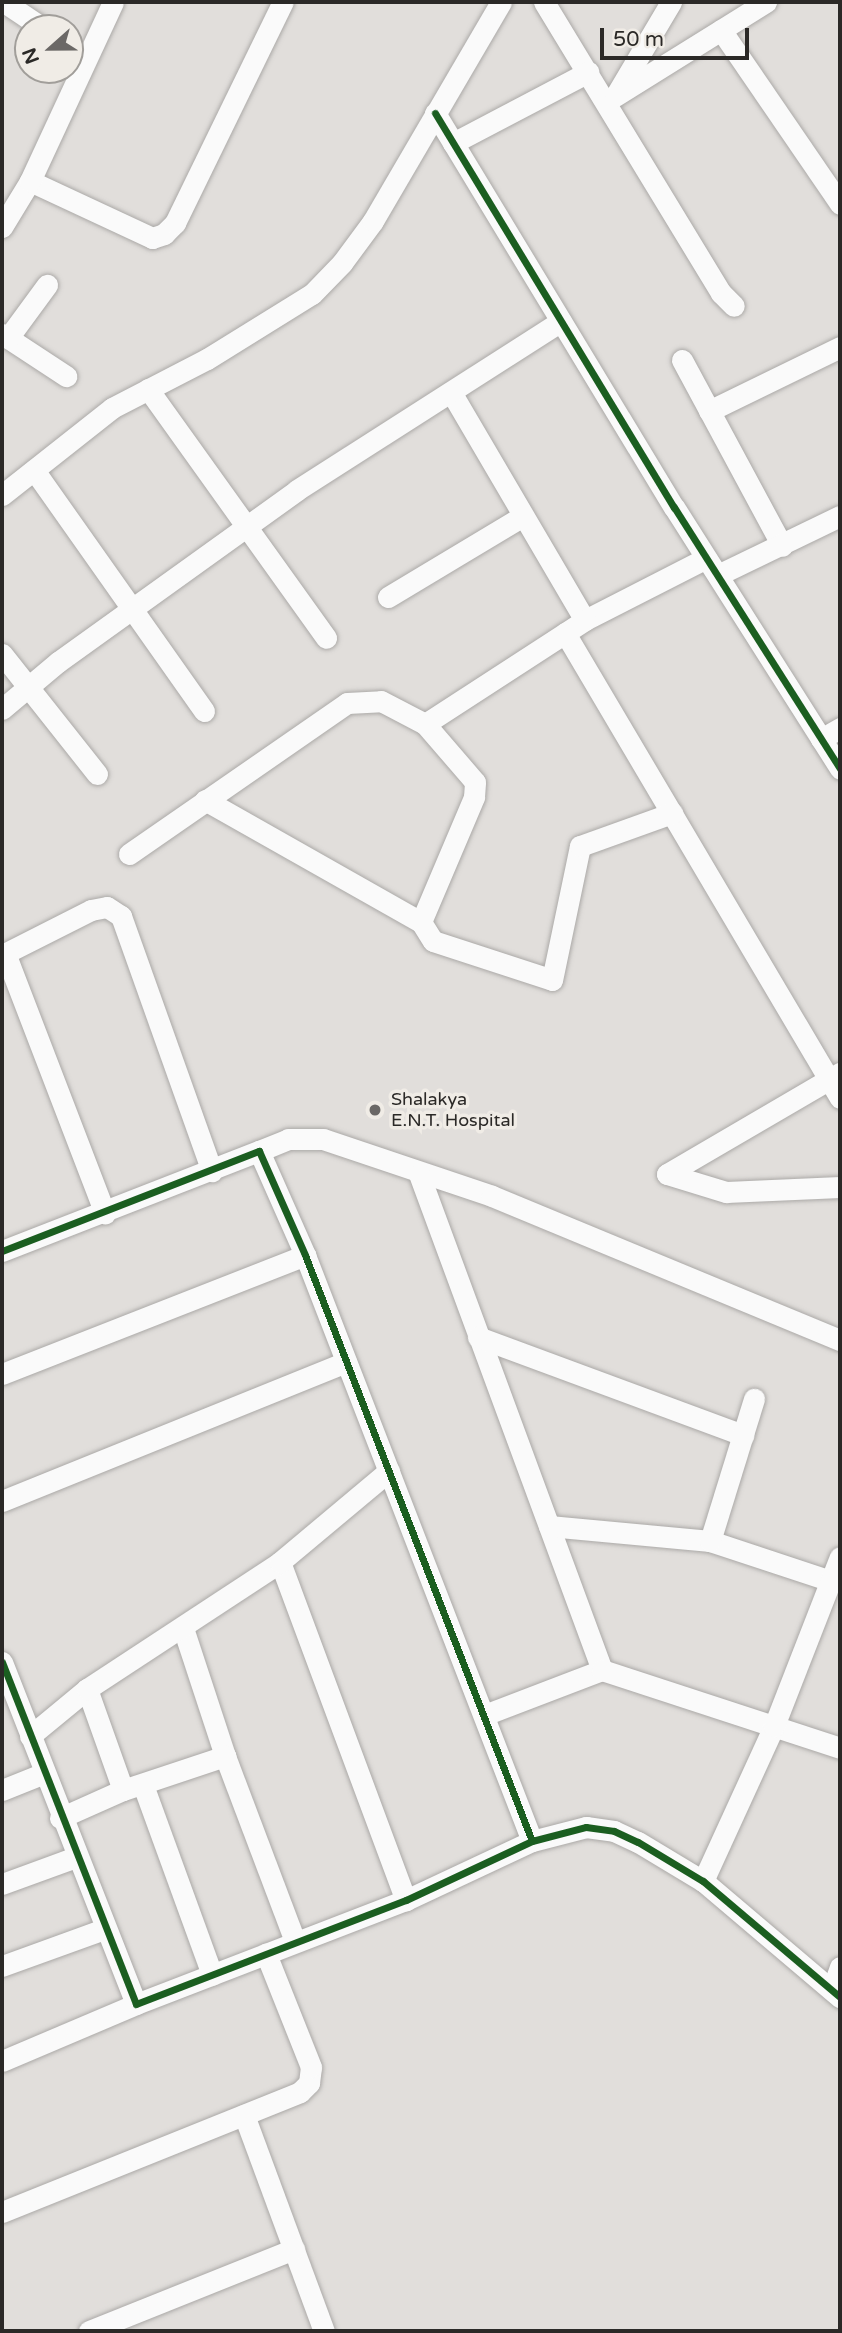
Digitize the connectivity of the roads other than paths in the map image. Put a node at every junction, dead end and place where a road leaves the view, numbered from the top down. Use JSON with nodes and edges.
{"nodes":[{"id":1,"x":4,"y":2,"type":"edge"},
{"id":2,"x":113,"y":2,"type":"edge"},
{"id":3,"x":283,"y":2,"type":"edge"},
{"id":4,"x":501,"y":2,"type":"edge"},
{"id":5,"x":544,"y":2,"type":"edge"},
{"id":6,"x":671,"y":2,"type":"edge"},
{"id":7,"x":766,"y":2,"type":"edge"},
{"id":8,"x":22,"y":14,"type":"edge"},
{"id":9,"x":721,"y":30,"type":"junction"},
{"id":10,"x":84,"y":40,"type":"edge"},
{"id":11,"x":588,"y":72,"type":"junction"},
{"id":12,"x":65,"y":84,"type":"edge"},
{"id":13,"x":612,"y":99,"type":"junction"},
{"id":14,"x":435,"y":113,"type":"junction"},
{"id":15,"x":453,"y":143,"type":"junction"},
{"id":16,"x":30,"y":181,"type":"junction"},
{"id":17,"x":8,"y":199,"type":"edge"},
{"id":18,"x":840,"y":204,"type":"edge"},
{"id":19,"x":2,"y":227,"type":"edge"},
{"id":20,"x":47,"y":285,"type":"dead end"},
{"id":21,"x":734,"y":306,"type":"dead end"},
{"id":22,"x":561,"y":321,"type":"junction"},
{"id":23,"x":5,"y":336,"type":"edge"},
{"id":24,"x":840,"y":347,"type":"edge"},
{"id":25,"x":682,"y":360,"type":"dead end"},
{"id":26,"x":66,"y":376,"type":"dead end"},
{"id":27,"x":148,"y":390,"type":"junction"},
{"id":28,"x":450,"y":392,"type":"junction"},
{"id":29,"x":709,"y":411,"type":"junction"},
{"id":30,"x":34,"y":470,"type":"junction"},
{"id":31,"x":2,"y":495,"type":"edge"},
{"id":32,"x":840,"y":516,"type":"edge"},
{"id":33,"x":521,"y":517,"type":"junction"},
{"id":34,"x":247,"y":527,"type":"junction"},
{"id":35,"x":782,"y":546,"type":"junction"},
{"id":36,"x":713,"y":566,"type":"junction"},
{"id":37,"x":387,"y":597,"type":"dead end"},
{"id":38,"x":130,"y":610,"type":"junction"},
{"id":39,"x":585,"y":620,"type":"junction"},
{"id":40,"x":565,"y":633,"type":"junction"},
{"id":41,"x":326,"y":638,"type":"dead end"},
{"id":42,"x":2,"y":654,"type":"edge"},
{"id":43,"x":27,"y":688,"type":"junction"},
{"id":44,"x":2,"y":709,"type":"edge"},
{"id":45,"x":204,"y":711,"type":"dead end"},
{"id":46,"x":425,"y":724,"type":"junction"},
{"id":47,"x":840,"y":728,"type":"edge"},
{"id":48,"x":821,"y":739,"type":"junction"},
{"id":49,"x":840,"y":769,"type":"edge"},
{"id":50,"x":97,"y":774,"type":"dead end"},
{"id":51,"x":205,"y":800,"type":"junction"},
{"id":52,"x":672,"y":813,"type":"junction"},
{"id":53,"x":128,"y":854,"type":"dead end"},
{"id":54,"x":421,"y":922,"type":"junction"},
{"id":55,"x":4,"y":954,"type":"edge"},
{"id":56,"x":837,"y":1084,"type":"edge"},
{"id":57,"x":260,"y":1151,"type":"junction"},
{"id":58,"x":212,"y":1171,"type":"junction"},
{"id":59,"x":419,"y":1174,"type":"junction"},
{"id":60,"x":840,"y":1187,"type":"edge"},
{"id":61,"x":105,"y":1213,"type":"junction"},
{"id":62,"x":2,"y":1251,"type":"edge"},
{"id":63,"x":305,"y":1255,"type":"junction"},
{"id":64,"x":478,"y":1337,"type":"junction"},
{"id":65,"x":840,"y":1340,"type":"edge"},
{"id":66,"x":346,"y":1362,"type":"junction"},
{"id":67,"x":2,"y":1374,"type":"edge"},
{"id":68,"x":754,"y":1399,"type":"dead end"},
{"id":69,"x":743,"y":1435,"type":"junction"},
{"id":70,"x":389,"y":1471,"type":"junction"},
{"id":71,"x":2,"y":1501,"type":"edge"},
{"id":72,"x":549,"y":1526,"type":"junction"},
{"id":73,"x":710,"y":1541,"type":"junction"},
{"id":74,"x":840,"y":1557,"type":"edge"},
{"id":75,"x":279,"y":1562,"type":"junction"},
{"id":76,"x":831,"y":1581,"type":"junction"},
{"id":77,"x":183,"y":1628,"type":"junction"},
{"id":78,"x":2,"y":1662,"type":"edge"},
{"id":79,"x":602,"y":1670,"type":"junction"},
{"id":80,"x":87,"y":1689,"type":"junction"},
{"id":81,"x":484,"y":1714,"type":"junction"},
{"id":82,"x":774,"y":1726,"type":"junction"},
{"id":83,"x":30,"y":1736,"type":"junction"},
{"id":84,"x":840,"y":1748,"type":"edge"},
{"id":85,"x":225,"y":1756,"type":"junction"},
{"id":86,"x":42,"y":1774,"type":"junction"},
{"id":87,"x":133,"y":1788,"type":"junction"},
{"id":88,"x":2,"y":1790,"type":"edge"},
{"id":89,"x":60,"y":1818,"type":"junction"},
{"id":90,"x":532,"y":1841,"type":"junction"},
{"id":91,"x":76,"y":1857,"type":"junction"},
{"id":92,"x":703,"y":1881,"type":"junction"},
{"id":93,"x":2,"y":1884,"type":"edge"},
{"id":94,"x":406,"y":1900,"type":"junction"},
{"id":95,"x":104,"y":1929,"type":"junction"},
{"id":96,"x":295,"y":1941,"type":"junction"},
{"id":97,"x":266,"y":1954,"type":"junction"},
{"id":98,"x":2,"y":1966,"type":"edge"},
{"id":99,"x":840,"y":1967,"type":"edge"},
{"id":100,"x":212,"y":1975,"type":"junction"},
{"id":101,"x":836,"y":1993,"type":"edge"},
{"id":102,"x":136,"y":2004,"type":"junction"},
{"id":103,"x":2,"y":2061,"type":"edge"},
{"id":104,"x":244,"y":2115,"type":"junction"},
{"id":105,"x":2,"y":2212,"type":"edge"},
{"id":106,"x":294,"y":2249,"type":"junction"},
{"id":107,"x":89,"y":2331,"type":"edge"},
{"id":108,"x":324,"y":2331,"type":"edge"}],
"edges":[{"from":1,"to":8,"type":"street"},
{"from":2,"to":10,"type":"street"},
{"from":3,"to":16,"type":"street"},
{"from":4,"to":14,"type":"street"},
{"from":5,"to":11,"type":"street"},
{"from":6,"to":13,"type":"street"},
{"from":7,"to":9,"type":"street"},
{"from":9,"to":13,"type":"street"},
{"from":9,"to":18,"type":"street"},
{"from":11,"to":13,"type":"street"},
{"from":11,"to":15,"type":"street"},
{"from":12,"to":16,"type":"street"},
{"from":13,"to":21,"type":"street"},
{"from":14,"to":15,"type":"street"},
{"from":14,"to":27,"type":"street"},
{"from":15,"to":22,"type":"street"},
{"from":16,"to":17,"type":"street"},
{"from":17,"to":19,"type":"street"},
{"from":20,"to":23,"type":"street"},
{"from":22,"to":28,"type":"street"},
{"from":22,"to":36,"type":"street"},
{"from":23,"to":26,"type":"street"},
{"from":24,"to":29,"type":"street"},
{"from":25,"to":29,"type":"street"},
{"from":27,"to":30,"type":"street"},
{"from":27,"to":34,"type":"street"},
{"from":28,"to":33,"type":"street"},
{"from":28,"to":34,"type":"street"},
{"from":29,"to":35,"type":"street"},
{"from":30,"to":31,"type":"street"},
{"from":30,"to":38,"type":"street"},
{"from":32,"to":35,"type":"street"},
{"from":33,"to":37,"type":"street"},
{"from":33,"to":39,"type":"street"},
{"from":34,"to":38,"type":"street"},
{"from":34,"to":41,"type":"street"},
{"from":35,"to":36,"type":"street"},
{"from":36,"to":39,"type":"street"},
{"from":36,"to":48,"type":"street"},
{"from":38,"to":43,"type":"street"},
{"from":38,"to":45,"type":"street"},
{"from":39,"to":40,"type":"street"},
{"from":40,"to":46,"type":"street"},
{"from":40,"to":52,"type":"street"},
{"from":42,"to":43,"type":"street"},
{"from":43,"to":44,"type":"street"},
{"from":43,"to":50,"type":"street"},
{"from":46,"to":51,"type":"street"},
{"from":46,"to":54,"type":"street"},
{"from":47,"to":48,"type":"street"},
{"from":48,"to":49,"type":"street"},
{"from":51,"to":53,"type":"street"},
{"from":51,"to":54,"type":"street"},
{"from":52,"to":54,"type":"street"},
{"from":52,"to":56,"type":"street"},
{"from":55,"to":58,"type":"street"},
{"from":55,"to":61,"type":"street"},
{"from":56,"to":60,"type":"street"},
{"from":57,"to":58,"type":"street"},
{"from":57,"to":59,"type":"street"},
{"from":57,"to":63,"type":"street"},
{"from":58,"to":61,"type":"street"},
{"from":59,"to":64,"type":"street"},
{"from":59,"to":65,"type":"street"},
{"from":61,"to":62,"type":"street"},
{"from":63,"to":66,"type":"street"},
{"from":63,"to":67,"type":"street"},
{"from":64,"to":69,"type":"street"},
{"from":64,"to":72,"type":"street"},
{"from":66,"to":70,"type":"street"},
{"from":66,"to":71,"type":"street"},
{"from":68,"to":69,"type":"street"},
{"from":69,"to":73,"type":"street"},
{"from":70,"to":75,"type":"street"},
{"from":70,"to":81,"type":"street"},
{"from":72,"to":73,"type":"street"},
{"from":72,"to":79,"type":"street"},
{"from":73,"to":76,"type":"street"},
{"from":74,"to":76,"type":"street"},
{"from":75,"to":77,"type":"street"},
{"from":75,"to":94,"type":"street"},
{"from":76,"to":82,"type":"street"},
{"from":77,"to":80,"type":"street"},
{"from":77,"to":85,"type":"street"},
{"from":78,"to":83,"type":"street"},
{"from":79,"to":81,"type":"street"},
{"from":79,"to":82,"type":"street"},
{"from":80,"to":83,"type":"street"},
{"from":80,"to":87,"type":"street"},
{"from":81,"to":90,"type":"street"},
{"from":82,"to":84,"type":"street"},
{"from":82,"to":92,"type":"street"},
{"from":83,"to":86,"type":"street"},
{"from":85,"to":87,"type":"street"},
{"from":85,"to":96,"type":"street"},
{"from":86,"to":88,"type":"street"},
{"from":86,"to":89,"type":"street"},
{"from":87,"to":89,"type":"street"},
{"from":87,"to":100,"type":"street"},
{"from":89,"to":91,"type":"street"},
{"from":90,"to":92,"type":"street"},
{"from":90,"to":94,"type":"street"},
{"from":91,"to":93,"type":"street"},
{"from":91,"to":95,"type":"street"},
{"from":92,"to":101,"type":"street"},
{"from":94,"to":96,"type":"street"},
{"from":95,"to":98,"type":"street"},
{"from":95,"to":102,"type":"street"},
{"from":96,"to":97,"type":"street"},
{"from":97,"to":100,"type":"street"},
{"from":97,"to":104,"type":"street"},
{"from":99,"to":101,"type":"street"},
{"from":100,"to":102,"type":"street"},
{"from":102,"to":103,"type":"street"},
{"from":104,"to":105,"type":"street"},
{"from":104,"to":106,"type":"street"},
{"from":106,"to":107,"type":"street"},
{"from":106,"to":108,"type":"street"}]}
